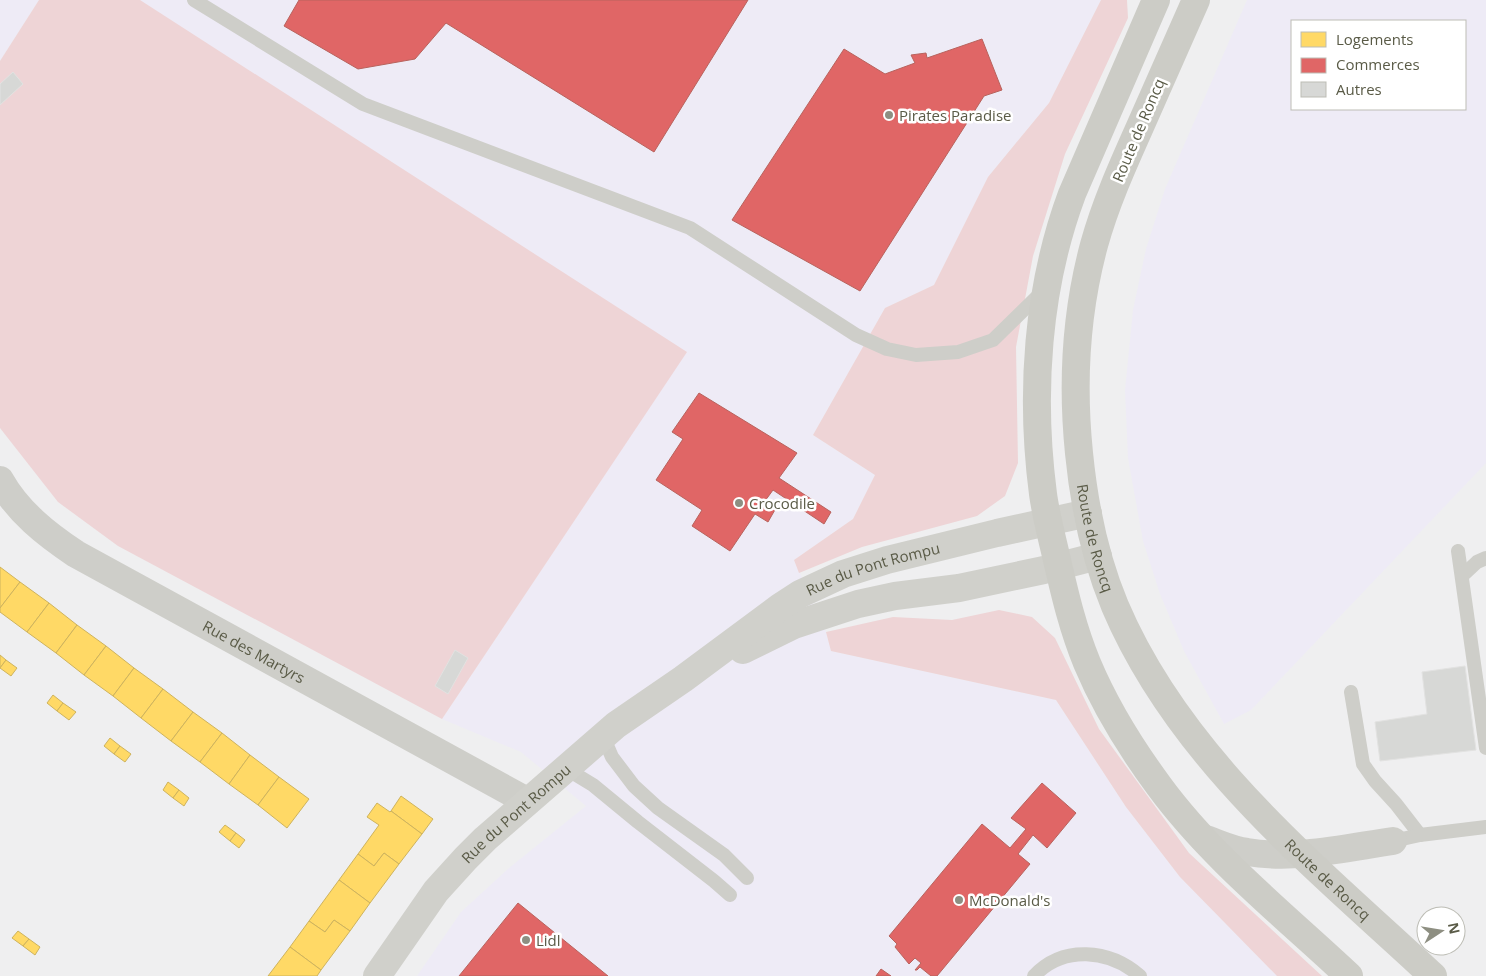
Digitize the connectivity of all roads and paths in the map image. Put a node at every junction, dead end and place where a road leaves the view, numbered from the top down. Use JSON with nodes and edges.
{"nodes":[{"id":1,"x":194,"y":0,"type":"edge"},
{"id":2,"x":1196,"y":0,"type":"edge"},
{"id":3,"x":1153,"y":2,"type":"edge"},
{"id":4,"x":1046,"y":288,"type":"junction"},
{"id":5,"x":0,"y":480,"type":"edge"},
{"id":6,"x":1088,"y":513,"type":"junction"},
{"id":7,"x":1048,"y":521,"type":"junction"},
{"id":8,"x":1458,"y":551,"type":"dead end"},
{"id":9,"x":1098,"y":556,"type":"junction"},
{"id":10,"x":1486,"y":558,"type":"edge"},
{"id":11,"x":1058,"y":567,"type":"junction"},
{"id":12,"x":1462,"y":576,"type":"junction"},
{"id":13,"x":683,"y":678,"type":"junction"},
{"id":14,"x":1351,"y":692,"type":"dead end"},
{"id":15,"x":603,"y":736,"type":"junction"},
{"id":16,"x":1486,"y":748,"type":"edge"},
{"id":17,"x":565,"y":768,"type":"junction"},
{"id":18,"x":527,"y":801,"type":"junction"},
{"id":19,"x":1486,"y":828,"type":"edge"},
{"id":20,"x":1420,"y":836,"type":"junction"},
{"id":21,"x":1203,"y":838,"type":"junction"},
{"id":22,"x":1393,"y":841,"type":"joint"},
{"id":23,"x":1302,"y":854,"type":"junction"},
{"id":24,"x":747,"y":878,"type":"dead end"},
{"id":25,"x":730,"y":895,"type":"dead end"},
{"id":26,"x":377,"y":976,"type":"edge"},
{"id":27,"x":1034,"y":976,"type":"edge"},
{"id":28,"x":1140,"y":976,"type":"edge"},
{"id":29,"x":1349,"y":976,"type":"edge"},
{"id":30,"x":1433,"y":976,"type":"edge"}],
"edges":[{"from":1,"to":4,"type":"lane"},
{"from":2,"to":6,"type":"main road","name":"Route de Roncq"},
{"from":3,"to":4,"type":"main road"},
{"from":4,"to":7,"type":"main road"},
{"from":5,"to":18,"type":"street","name":"Rue des Martyrs"},
{"from":6,"to":7,"type":"street","name":"Rue du Pont Rompu"},
{"from":6,"to":9,"type":"main road","name":"Route de Roncq"},
{"from":7,"to":11,"type":"main road"},
{"from":7,"to":13,"type":"street","name":"Rue du Pont Rompu"},
{"from":8,"to":12,"type":"lane"},
{"from":9,"to":11,"type":"street","name":"Rue du Pont Rompu"},
{"from":9,"to":23,"type":"main road","name":"Route de Roncq"},
{"from":10,"to":12,"type":"lane"},
{"from":11,"to":13,"type":"street","name":"Rue du Pont Rompu"},
{"from":11,"to":21,"type":"main road"},
{"from":12,"to":16,"type":"lane"},
{"from":13,"to":15,"type":"street","name":"Rue du Pont Rompu"},
{"from":14,"to":20,"type":"lane"},
{"from":15,"to":17,"type":"street","name":"Rue du Pont Rompu"},
{"from":15,"to":24,"type":"lane"},
{"from":17,"to":18,"type":"street","name":"Rue du Pont Rompu"},
{"from":17,"to":25,"type":"lane"},
{"from":18,"to":26,"type":"street","name":"Rue du Pont Rompu"},
{"from":19,"to":20,"type":"lane"},
{"from":20,"to":22,"type":"lane"},
{"from":21,"to":23,"type":"street"},
{"from":21,"to":29,"type":"main road"},
{"from":22,"to":23,"type":"street"},
{"from":23,"to":30,"type":"main road","name":"Route de Roncq"},
{"from":27,"to":28,"type":"lane"}]}
